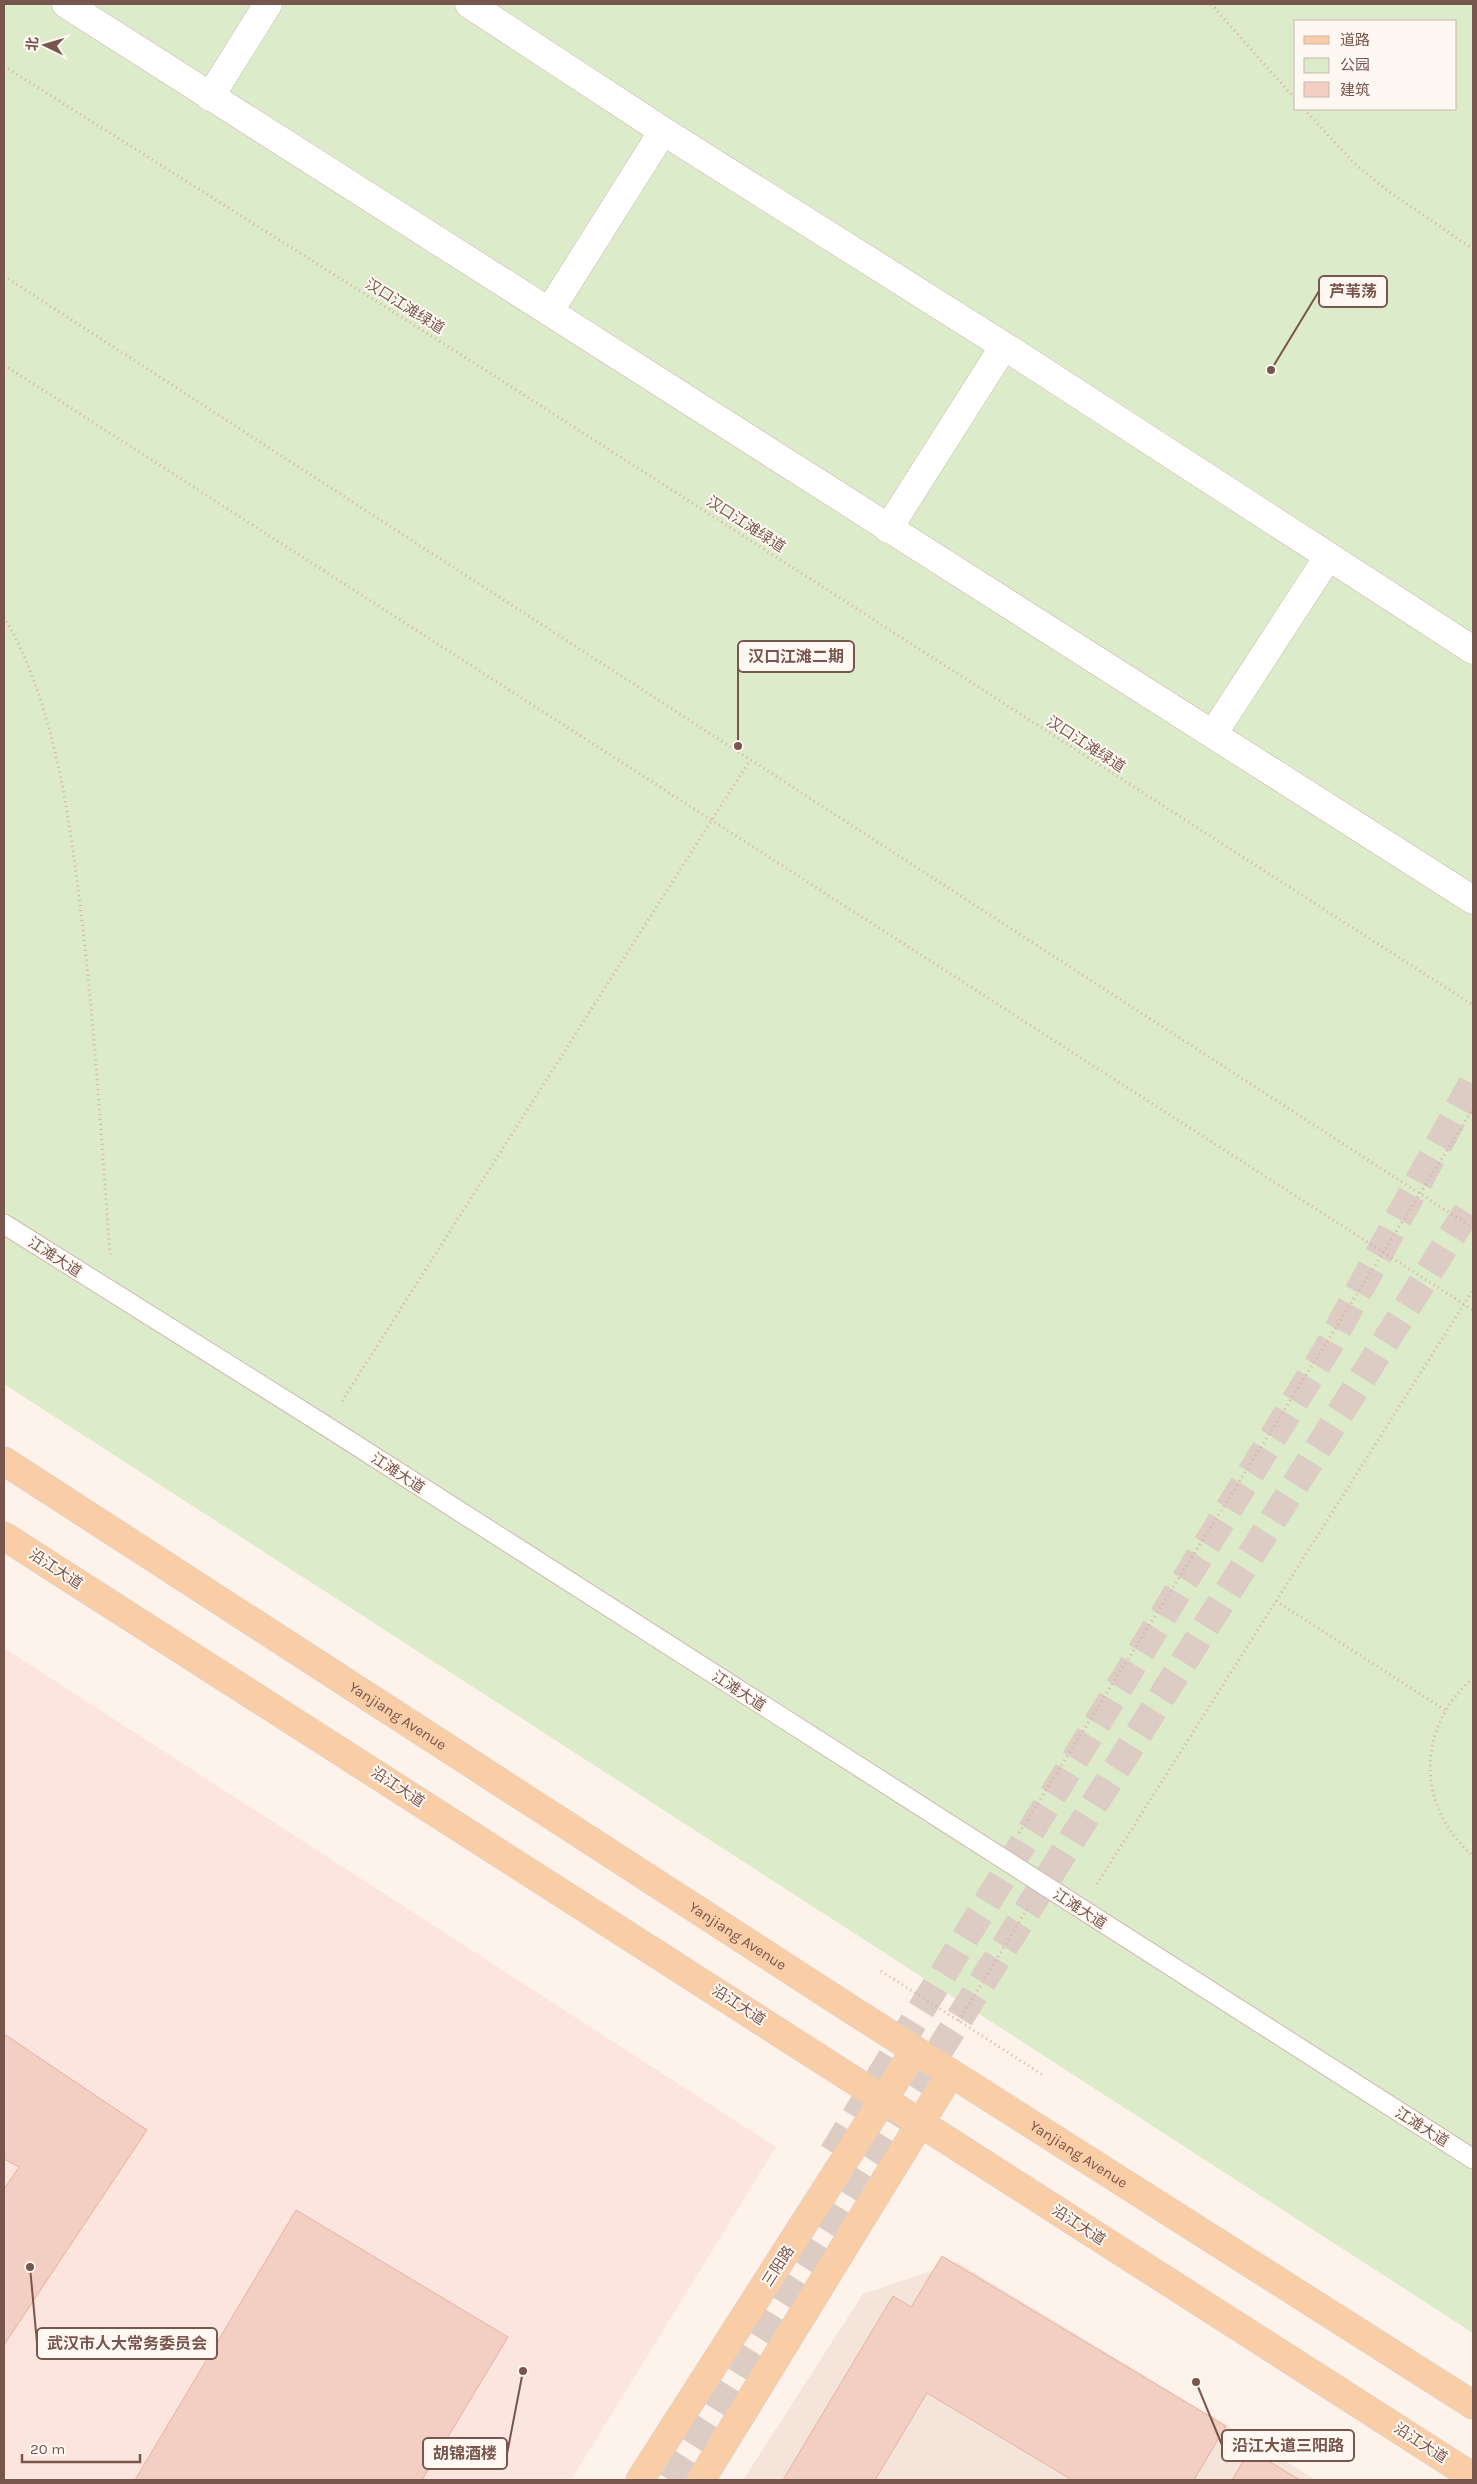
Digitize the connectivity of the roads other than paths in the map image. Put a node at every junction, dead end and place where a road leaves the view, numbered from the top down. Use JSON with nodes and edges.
{"nodes":[{"id":1,"x":66,"y":4,"type":"edge"},
{"id":2,"x":268,"y":4,"type":"edge"},
{"id":3,"x":470,"y":4,"type":"edge"},
{"id":4,"x":210,"y":97,"type":"junction"},
{"id":5,"x":663,"y":131,"type":"junction"},
{"id":6,"x":549,"y":312,"type":"junction"},
{"id":7,"x":1004,"y":346,"type":"junction"},
{"id":8,"x":888,"y":529,"type":"junction"},
{"id":9,"x":1328,"y":557,"type":"junction"},
{"id":10,"x":1473,"y":650,"type":"edge"},
{"id":11,"x":1213,"y":734,"type":"junction"},
{"id":12,"x":1473,"y":900,"type":"edge"},
{"id":13,"x":4,"y":1224,"type":"edge"},
{"id":14,"x":4,"y":1461,"type":"edge"},
{"id":15,"x":4,"y":1536,"type":"edge"},
{"id":16,"x":916,"y":2050,"type":"junction"},
{"id":17,"x":951,"y":2073,"type":"junction"},
{"id":18,"x":884,"y":2100,"type":"junction"},
{"id":19,"x":920,"y":2122,"type":"junction"},
{"id":20,"x":1473,"y":2159,"type":"edge"},
{"id":21,"x":1473,"y":2406,"type":"edge"},
{"id":22,"x":1473,"y":2477,"type":"edge"},
{"id":23,"x":640,"y":2480,"type":"edge"},
{"id":24,"x":700,"y":2480,"type":"edge"}],
"edges":[{"from":1,"to":4,"type":"street"},
{"from":2,"to":4,"type":"street"},
{"from":3,"to":5,"type":"street"},
{"from":4,"to":6,"type":"street"},
{"from":5,"to":6,"type":"street"},
{"from":5,"to":7,"type":"street"},
{"from":6,"to":8,"type":"street"},
{"from":7,"to":8,"type":"street"},
{"from":7,"to":9,"type":"street"},
{"from":8,"to":11,"type":"street"},
{"from":9,"to":10,"type":"street"},
{"from":9,"to":11,"type":"street"},
{"from":11,"to":12,"type":"street"},
{"from":13,"to":20,"type":"lane","name":"江滩大道"},
{"from":14,"to":16,"type":"main road","name":"Yanjiang Avenue"},
{"from":15,"to":18,"type":"main road","name":"沿江大道"},
{"from":16,"to":17,"type":"main road","name":"Yanjiang Avenue"},
{"from":16,"to":18,"type":"main road","name":"三阳路"},
{"from":17,"to":19,"type":"main road"},
{"from":17,"to":21,"type":"main road","name":"Yanjiang Avenue"},
{"from":18,"to":19,"type":"main road","name":"沿江大道"},
{"from":18,"to":23,"type":"main road","name":"三阳路"},
{"from":19,"to":22,"type":"main road","name":"沿江大道"},
{"from":19,"to":24,"type":"main road"}]}
